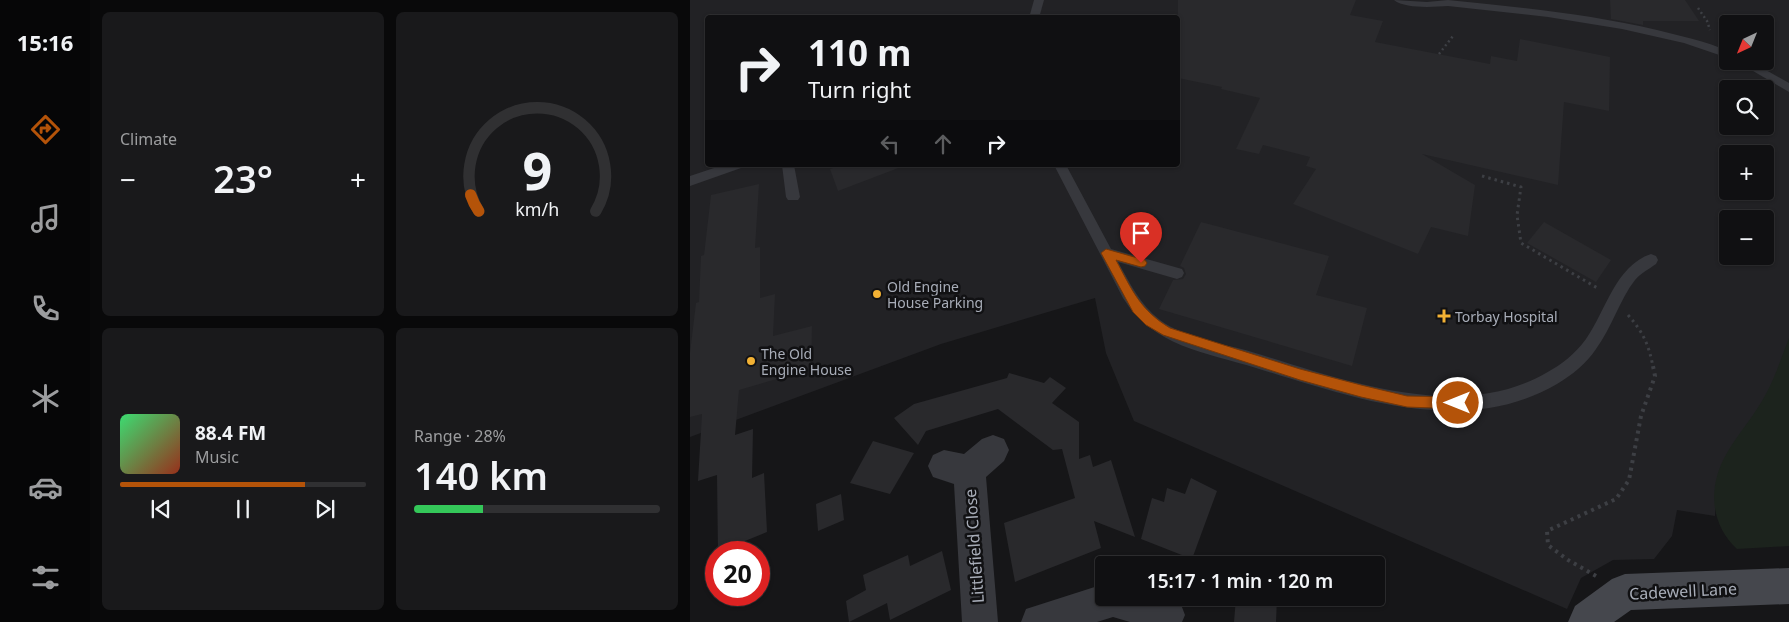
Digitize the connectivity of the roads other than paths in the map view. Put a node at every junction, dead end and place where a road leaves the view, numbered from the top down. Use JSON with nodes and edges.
{"nodes":[{"id":1,"x":1039,"y":0,"type":"edge"},
{"id":2,"x":1399,"y":0,"type":"edge"},
{"id":3,"x":1445,"y":2,"type":"edge"},
{"id":4,"x":1035,"y":15,"type":"edge"},
{"id":5,"x":1719,"y":52,"type":"edge"},
{"id":6,"x":1757,"y":70,"type":"edge"},
{"id":7,"x":1789,"y":88,"type":"edge"},
{"id":8,"x":731,"y":167,"type":"edge"},
{"id":9,"x":788,"y":167,"type":"edge"},
{"id":10,"x":1061,"y":167,"type":"edge"},
{"id":11,"x":690,"y":181,"type":"edge"},
{"id":12,"x":793,"y":197,"type":"dead end"},
{"id":13,"x":1106,"y":253,"type":"junction"},
{"id":14,"x":1651,"y":260,"type":"dead end"},
{"id":15,"x":1177,"y":273,"type":"dead end"},
{"id":16,"x":968,"y":462,"type":"dead end"},
{"id":17,"x":1789,"y":586,"type":"edge"},
{"id":18,"x":1167,"y":615,"type":"dead end"},
{"id":19,"x":980,"y":622,"type":"edge"},
{"id":20,"x":1039,"y":622,"type":"edge"},
{"id":21,"x":1586,"y":622,"type":"edge"}],
"edges":[{"from":1,"to":4,"type":"lane"},
{"from":2,"to":3,"type":"lane"},
{"from":3,"to":5,"type":"lane"},
{"from":6,"to":7,"type":"lane"},
{"from":8,"to":11,"type":"lane"},
{"from":9,"to":12,"type":"lane"},
{"from":10,"to":13,"type":"lane"},
{"from":13,"to":14,"type":"lane"},
{"from":13,"to":15,"type":"lane"},
{"from":16,"to":19,"type":"street","name":"Littlefield Close"},
{"from":17,"to":21,"type":"street","name":"Cadewell Lane"},
{"from":18,"to":20,"type":"street"}]}
